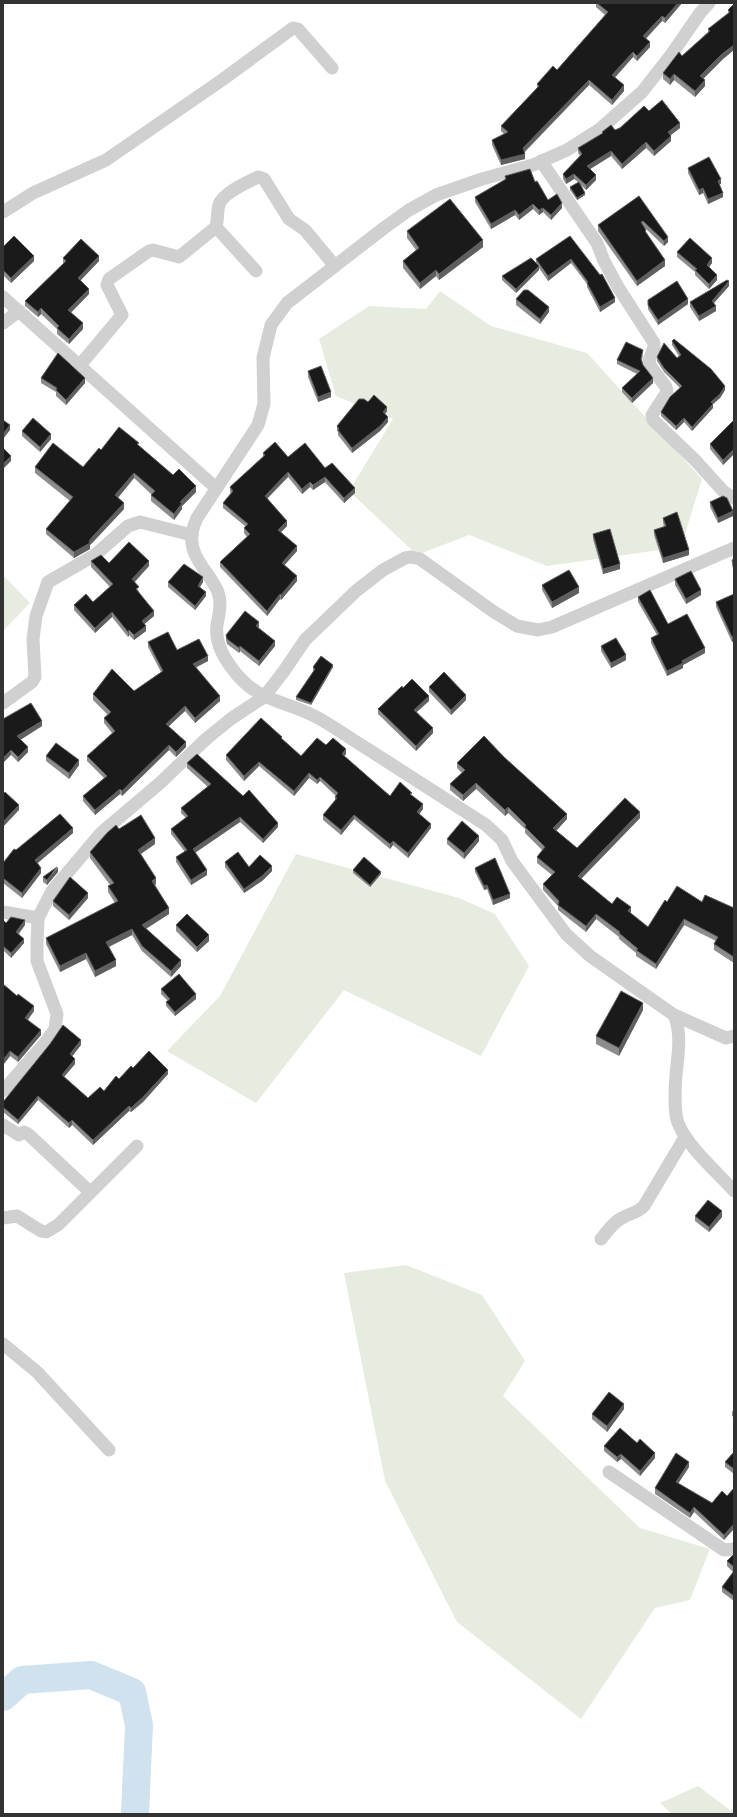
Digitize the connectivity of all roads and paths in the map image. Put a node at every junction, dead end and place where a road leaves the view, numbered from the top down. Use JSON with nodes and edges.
{"nodes":[{"id":1,"x":709,"y":3,"type":"edge"},
{"id":2,"x":332,"y":68,"type":"dead end"},
{"id":3,"x":541,"y":161,"type":"junction"},
{"id":4,"x":3,"y":212,"type":"edge"},
{"id":5,"x":216,"y":227,"type":"junction"},
{"id":6,"x":335,"y":266,"type":"junction"},
{"id":7,"x":256,"y":271,"type":"dead end"},
{"id":8,"x":3,"y":297,"type":"edge"},
{"id":9,"x":19,"y":311,"type":"junction"},
{"id":10,"x":3,"y":322,"type":"edge"},
{"id":11,"x":80,"y":365,"type":"junction"},
{"id":12,"x":216,"y":488,"type":"junction"},
{"id":13,"x":734,"y":498,"type":"edge"},
{"id":14,"x":192,"y":535,"type":"junction"},
{"id":15,"x":734,"y":548,"type":"edge"},
{"id":16,"x":264,"y":697,"type":"junction"},
{"id":17,"x":3,"y":703,"type":"edge"},
{"id":18,"x":3,"y":912,"type":"edge"},
{"id":19,"x":38,"y":918,"type":"junction"},
{"id":20,"x":674,"y":1015,"type":"junction"},
{"id":21,"x":731,"y":1039,"type":"edge"},
{"id":22,"x":3,"y":1091,"type":"edge"},
{"id":23,"x":3,"y":1125,"type":"edge"},
{"id":24,"x":685,"y":1137,"type":"junction"},
{"id":25,"x":137,"y":1146,"type":"dead end"},
{"id":26,"x":734,"y":1191,"type":"edge"},
{"id":27,"x":90,"y":1192,"type":"junction"},
{"id":28,"x":3,"y":1218,"type":"edge"},
{"id":29,"x":601,"y":1238,"type":"dead end"},
{"id":30,"x":3,"y":1344,"type":"edge"},
{"id":31,"x":109,"y":1450,"type":"dead end"},
{"id":32,"x":609,"y":1472,"type":"dead end"},
{"id":33,"x":734,"y":1549,"type":"edge"}],
"edges":[{"from":1,"to":3,"type":"street"},
{"from":2,"to":4,"type":"street"},
{"from":3,"to":6,"type":"street"},
{"from":3,"to":13,"type":"street"},
{"from":5,"to":6,"type":"street"},
{"from":5,"to":7,"type":"street"},
{"from":5,"to":11,"type":"street"},
{"from":6,"to":12,"type":"street"},
{"from":8,"to":9,"type":"street"},
{"from":9,"to":10,"type":"street"},
{"from":9,"to":11,"type":"street"},
{"from":11,"to":12,"type":"street"},
{"from":12,"to":14,"type":"street"},
{"from":14,"to":16,"type":"street"},
{"from":14,"to":17,"type":"street"},
{"from":15,"to":16,"type":"street"},
{"from":16,"to":19,"type":"street"},
{"from":16,"to":20,"type":"street"},
{"from":18,"to":19,"type":"street"},
{"from":19,"to":22,"type":"street"},
{"from":20,"to":21,"type":"street"},
{"from":20,"to":24,"type":"street"},
{"from":23,"to":27,"type":"street"},
{"from":24,"to":26,"type":"street"},
{"from":24,"to":29,"type":"street"},
{"from":25,"to":27,"type":"street"},
{"from":27,"to":28,"type":"street"},
{"from":30,"to":31,"type":"street"},
{"from":32,"to":33,"type":"street"}]}
